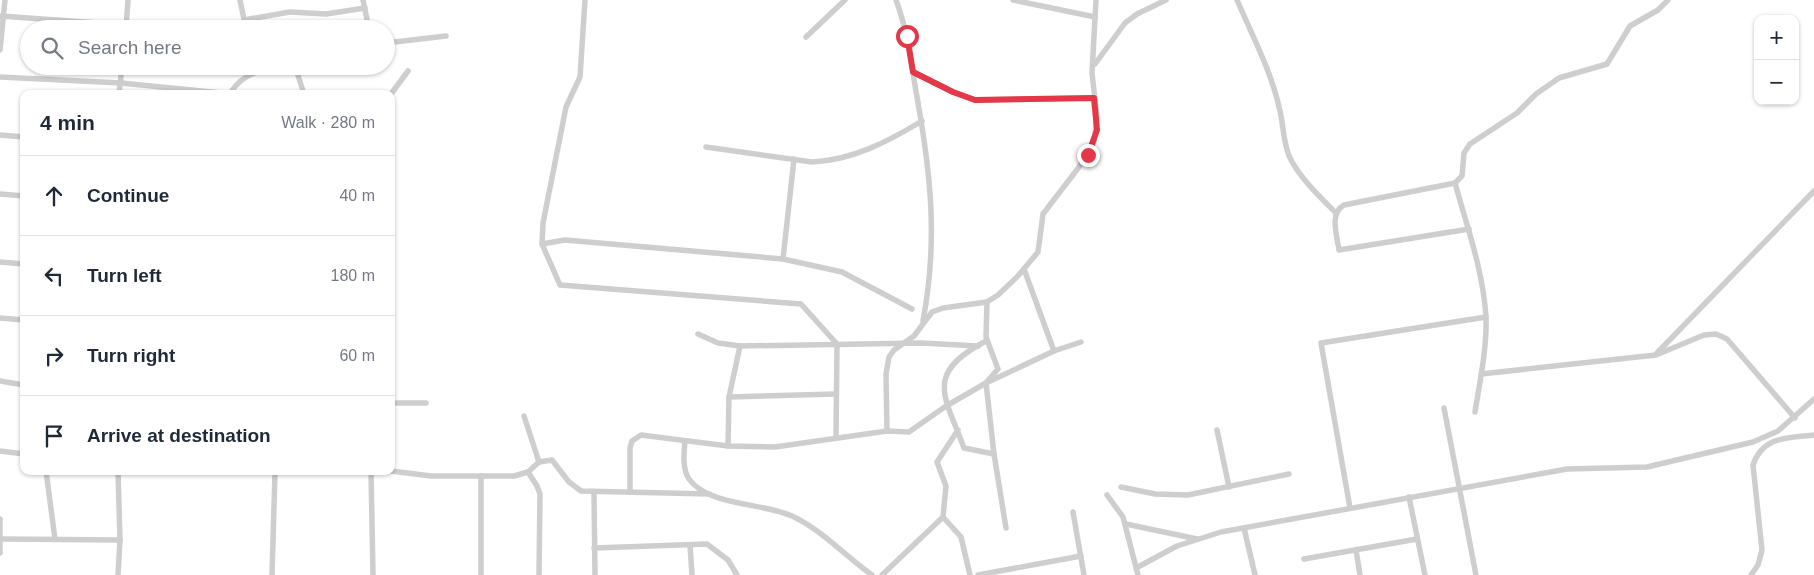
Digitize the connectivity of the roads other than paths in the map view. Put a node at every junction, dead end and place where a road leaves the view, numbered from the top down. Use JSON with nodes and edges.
{"nodes":[{"id":1,"x":5,"y":0,"type":"edge"},
{"id":2,"x":128,"y":0,"type":"edge"},
{"id":3,"x":240,"y":0,"type":"edge"},
{"id":4,"x":363,"y":0,"type":"edge"},
{"id":5,"x":586,"y":0,"type":"edge"},
{"id":6,"x":845,"y":0,"type":"edge"},
{"id":7,"x":896,"y":0,"type":"edge"},
{"id":8,"x":1013,"y":0,"type":"edge"},
{"id":9,"x":1096,"y":0,"type":"edge"},
{"id":10,"x":1166,"y":0,"type":"edge"},
{"id":11,"x":1238,"y":0,"type":"edge"},
{"id":12,"x":1668,"y":0,"type":"edge"},
{"id":13,"x":365,"y":8,"type":"junction"},
{"id":14,"x":2,"y":16,"type":"edge"},
{"id":15,"x":1095,"y":17,"type":"junction"},
{"id":16,"x":47,"y":20,"type":"edge"},
{"id":17,"x":127,"y":20,"type":"edge"},
{"id":18,"x":244,"y":20,"type":"joint"},
{"id":19,"x":367,"y":20,"type":"edge"},
{"id":20,"x":446,"y":36,"type":"dead end"},
{"id":21,"x":806,"y":37,"type":"dead end"},
{"id":22,"x":395,"y":42,"type":"edge"},
{"id":23,"x":0,"y":50,"type":"edge"},
{"id":24,"x":1094,"y":65,"type":"junction"},
{"id":25,"x":408,"y":71,"type":"dead end"},
{"id":26,"x":913,"y":72,"type":"junction"},
{"id":27,"x":122,"y":75,"type":"edge"},
{"id":28,"x":246,"y":75,"type":"edge"},
{"id":29,"x":297,"y":75,"type":"edge"},
{"id":30,"x":0,"y":77,"type":"edge"},
{"id":31,"x":121,"y":84,"type":"junction"},
{"id":32,"x":120,"y":90,"type":"edge"},
{"id":33,"x":195,"y":90,"type":"edge"},
{"id":34,"x":234,"y":90,"type":"edge"},
{"id":35,"x":302,"y":90,"type":"edge"},
{"id":36,"x":394,"y":90,"type":"edge"},
{"id":37,"x":1094,"y":98,"type":"junction"},
{"id":38,"x":922,"y":121,"type":"junction"},
{"id":39,"x":0,"y":135,"type":"edge"},
{"id":40,"x":20,"y":137,"type":"edge"},
{"id":41,"x":706,"y":147,"type":"dead end"},
{"id":42,"x":794,"y":160,"type":"junction"},
{"id":43,"x":1455,"y":183,"type":"junction"},
{"id":44,"x":1814,"y":191,"type":"edge"},
{"id":45,"x":0,"y":194,"type":"edge"},
{"id":46,"x":20,"y":196,"type":"edge"},
{"id":47,"x":1336,"y":213,"type":"junction"},
{"id":48,"x":1469,"y":229,"type":"junction"},
{"id":49,"x":542,"y":244,"type":"junction"},
{"id":50,"x":783,"y":259,"type":"junction"},
{"id":51,"x":0,"y":262,"type":"edge"},
{"id":52,"x":20,"y":264,"type":"edge"},
{"id":53,"x":1024,"y":270,"type":"junction"},
{"id":54,"x":987,"y":302,"type":"junction"},
{"id":55,"x":912,"y":309,"type":"dead end"},
{"id":56,"x":0,"y":318,"type":"edge"},
{"id":57,"x":1486,"y":318,"type":"junction"},
{"id":58,"x":20,"y":320,"type":"edge"},
{"id":59,"x":922,"y":323,"type":"junction"},
{"id":60,"x":698,"y":334,"type":"dead end"},
{"id":61,"x":986,"y":341,"type":"junction"},
{"id":62,"x":1082,"y":342,"type":"dead end"},
{"id":63,"x":837,"y":344,"type":"junction"},
{"id":64,"x":902,"y":345,"type":"junction"},
{"id":65,"x":740,"y":346,"type":"junction"},
{"id":66,"x":978,"y":346,"type":"junction"},
{"id":67,"x":1054,"y":351,"type":"junction"},
{"id":68,"x":1656,"y":355,"type":"junction"},
{"id":69,"x":1481,"y":374,"type":"junction"},
{"id":70,"x":0,"y":381,"type":"edge"},
{"id":71,"x":986,"y":383,"type":"junction"},
{"id":72,"x":20,"y":384,"type":"edge"},
{"id":73,"x":836,"y":394,"type":"junction"},
{"id":74,"x":729,"y":397,"type":"junction"},
{"id":75,"x":1814,"y":399,"type":"edge"},
{"id":76,"x":395,"y":403,"type":"edge"},
{"id":77,"x":426,"y":403,"type":"dead end"},
{"id":78,"x":946,"y":406,"type":"junction"},
{"id":79,"x":1444,"y":408,"type":"dead end"},
{"id":80,"x":1475,"y":412,"type":"dead end"},
{"id":81,"x":524,"y":416,"type":"dead end"},
{"id":82,"x":1795,"y":418,"type":"junction"},
{"id":83,"x":958,"y":430,"type":"junction"},
{"id":84,"x":1217,"y":430,"type":"dead end"},
{"id":85,"x":887,"y":431,"type":"junction"},
{"id":86,"x":1814,"y":435,"type":"edge"},
{"id":87,"x":836,"y":438,"type":"junction"},
{"id":88,"x":685,"y":441,"type":"junction"},
{"id":89,"x":728,"y":446,"type":"junction"},
{"id":90,"x":0,"y":451,"type":"edge"},
{"id":91,"x":20,"y":454,"type":"edge"},
{"id":92,"x":994,"y":454,"type":"junction"},
{"id":93,"x":540,"y":462,"type":"junction"},
{"id":94,"x":395,"y":472,"type":"edge"},
{"id":95,"x":528,"y":472,"type":"junction"},
{"id":96,"x":1289,"y":474,"type":"dead end"},
{"id":97,"x":47,"y":475,"type":"edge"},
{"id":98,"x":118,"y":475,"type":"edge"},
{"id":99,"x":275,"y":475,"type":"edge"},
{"id":100,"x":371,"y":475,"type":"edge"},
{"id":101,"x":481,"y":476,"type":"junction"},
{"id":102,"x":1120,"y":487,"type":"dead end"},
{"id":103,"x":1229,"y":487,"type":"junction"},
{"id":104,"x":1460,"y":488,"type":"junction"},
{"id":105,"x":594,"y":492,"type":"junction"},
{"id":106,"x":630,"y":492,"type":"junction"},
{"id":107,"x":709,"y":494,"type":"junction"},
{"id":108,"x":1107,"y":495,"type":"dead end"},
{"id":109,"x":1410,"y":497,"type":"junction"},
{"id":110,"x":1350,"y":508,"type":"junction"},
{"id":111,"x":1073,"y":512,"type":"dead end"},
{"id":112,"x":943,"y":518,"type":"junction"},
{"id":113,"x":0,"y":519,"type":"edge"},
{"id":114,"x":1126,"y":524,"type":"junction"},
{"id":115,"x":1006,"y":528,"type":"dead end"},
{"id":116,"x":1244,"y":528,"type":"junction"},
{"id":117,"x":55,"y":539,"type":"junction"},
{"id":118,"x":1197,"y":539,"type":"junction"},
{"id":119,"x":1417,"y":539,"type":"junction"},
{"id":120,"x":0,"y":540,"type":"edge"},
{"id":121,"x":120,"y":540,"type":"junction"},
{"id":122,"x":690,"y":545,"type":"junction"},
{"id":123,"x":594,"y":548,"type":"junction"},
{"id":124,"x":1356,"y":550,"type":"junction"},
{"id":125,"x":0,"y":553,"type":"edge"},
{"id":126,"x":1081,"y":556,"type":"junction"},
{"id":127,"x":1304,"y":559,"type":"dead end"},
{"id":128,"x":1136,"y":568,"type":"junction"},
{"id":129,"x":118,"y":575,"type":"edge"},
{"id":130,"x":272,"y":575,"type":"edge"},
{"id":131,"x":373,"y":575,"type":"edge"},
{"id":132,"x":481,"y":575,"type":"edge"},
{"id":133,"x":538,"y":575,"type":"edge"},
{"id":134,"x":594,"y":575,"type":"edge"},
{"id":135,"x":692,"y":575,"type":"edge"},
{"id":136,"x":737,"y":575,"type":"edge"},
{"id":137,"x":872,"y":575,"type":"edge"},
{"id":138,"x":882,"y":575,"type":"edge"},
{"id":139,"x":970,"y":575,"type":"edge"},
{"id":140,"x":978,"y":575,"type":"edge"},
{"id":141,"x":1084,"y":575,"type":"edge"},
{"id":142,"x":1138,"y":575,"type":"edge"},
{"id":143,"x":1255,"y":575,"type":"edge"},
{"id":144,"x":1360,"y":575,"type":"edge"},
{"id":145,"x":1425,"y":575,"type":"edge"},
{"id":146,"x":1476,"y":575,"type":"edge"},
{"id":147,"x":1751,"y":575,"type":"edge"}],
"edges":[{"from":1,"to":14,"type":"street"},
{"from":2,"to":17,"type":"street"},
{"from":3,"to":18,"type":"street"},
{"from":4,"to":13,"type":"street"},
{"from":5,"to":49,"type":"street"},
{"from":6,"to":21,"type":"street"},
{"from":7,"to":26,"type":"street"},
{"from":8,"to":15,"type":"street"},
{"from":9,"to":15,"type":"street"},
{"from":10,"to":24,"type":"street"},
{"from":11,"to":47,"type":"street"},
{"from":12,"to":43,"type":"street"},
{"from":13,"to":18,"type":"street"},
{"from":13,"to":19,"type":"street"},
{"from":14,"to":16,"type":"street"},
{"from":14,"to":23,"type":"street"},
{"from":15,"to":24,"type":"street"},
{"from":20,"to":22,"type":"street"},
{"from":24,"to":37,"type":"street"},
{"from":25,"to":36,"type":"street"},
{"from":26,"to":37,"type":"street"},
{"from":26,"to":38,"type":"street"},
{"from":27,"to":31,"type":"street"},
{"from":28,"to":34,"type":"street"},
{"from":29,"to":35,"type":"street"},
{"from":30,"to":31,"type":"street"},
{"from":31,"to":32,"type":"street"},
{"from":31,"to":33,"type":"street"},
{"from":37,"to":53,"type":"street"},
{"from":38,"to":42,"type":"street"},
{"from":38,"to":59,"type":"street"},
{"from":39,"to":40,"type":"street"},
{"from":41,"to":42,"type":"street"},
{"from":42,"to":50,"type":"street"},
{"from":43,"to":47,"type":"street"},
{"from":43,"to":48,"type":"street"},
{"from":44,"to":68,"type":"street"},
{"from":45,"to":46,"type":"street"},
{"from":47,"to":48,"type":"street"},
{"from":48,"to":57,"type":"street"},
{"from":49,"to":50,"type":"street"},
{"from":49,"to":63,"type":"street"},
{"from":50,"to":55,"type":"street"},
{"from":51,"to":52,"type":"street"},
{"from":53,"to":54,"type":"street"},
{"from":53,"to":67,"type":"street"},
{"from":54,"to":59,"type":"street"},
{"from":54,"to":61,"type":"street"},
{"from":56,"to":58,"type":"street"},
{"from":57,"to":69,"type":"street"},
{"from":57,"to":110,"type":"street"},
{"from":59,"to":64,"type":"street"},
{"from":60,"to":65,"type":"street"},
{"from":61,"to":66,"type":"street"},
{"from":61,"to":71,"type":"street"},
{"from":62,"to":67,"type":"street"},
{"from":63,"to":64,"type":"street"},
{"from":63,"to":65,"type":"street"},
{"from":63,"to":73,"type":"street"},
{"from":64,"to":66,"type":"street"},
{"from":64,"to":85,"type":"street"},
{"from":65,"to":74,"type":"street"},
{"from":66,"to":78,"type":"street"},
{"from":67,"to":71,"type":"street"},
{"from":68,"to":69,"type":"street"},
{"from":68,"to":82,"type":"street"},
{"from":69,"to":80,"type":"street"},
{"from":70,"to":72,"type":"street"},
{"from":71,"to":78,"type":"street"},
{"from":71,"to":92,"type":"street"},
{"from":73,"to":74,"type":"street"},
{"from":73,"to":87,"type":"street"},
{"from":74,"to":89,"type":"street"},
{"from":75,"to":82,"type":"street"},
{"from":76,"to":77,"type":"street"},
{"from":78,"to":83,"type":"street"},
{"from":78,"to":85,"type":"street"},
{"from":79,"to":104,"type":"street"},
{"from":81,"to":93,"type":"street"},
{"from":82,"to":104,"type":"street"},
{"from":83,"to":92,"type":"street"},
{"from":83,"to":112,"type":"street"},
{"from":84,"to":103,"type":"street"},
{"from":85,"to":87,"type":"street"},
{"from":86,"to":147,"type":"street"},
{"from":87,"to":89,"type":"street"},
{"from":88,"to":89,"type":"street"},
{"from":88,"to":106,"type":"street"},
{"from":88,"to":107,"type":"street"},
{"from":90,"to":91,"type":"street"},
{"from":92,"to":115,"type":"street"},
{"from":93,"to":95,"type":"street"},
{"from":93,"to":105,"type":"street"},
{"from":94,"to":101,"type":"street"},
{"from":95,"to":101,"type":"street"},
{"from":95,"to":133,"type":"street"},
{"from":96,"to":103,"type":"street"},
{"from":97,"to":117,"type":"street"},
{"from":98,"to":121,"type":"street"},
{"from":99,"to":130,"type":"street"},
{"from":100,"to":131,"type":"street"},
{"from":101,"to":132,"type":"street"},
{"from":102,"to":103,"type":"street"},
{"from":104,"to":109,"type":"street"},
{"from":104,"to":146,"type":"street"},
{"from":105,"to":106,"type":"street"},
{"from":105,"to":123,"type":"street"},
{"from":106,"to":107,"type":"street"},
{"from":107,"to":137,"type":"street"},
{"from":108,"to":114,"type":"street"},
{"from":109,"to":110,"type":"street"},
{"from":109,"to":119,"type":"street"},
{"from":110,"to":116,"type":"street"},
{"from":111,"to":126,"type":"street"},
{"from":112,"to":138,"type":"street"},
{"from":112,"to":139,"type":"street"},
{"from":113,"to":120,"type":"street"},
{"from":114,"to":118,"type":"street"},
{"from":114,"to":128,"type":"street"},
{"from":116,"to":118,"type":"street"},
{"from":116,"to":143,"type":"street"},
{"from":117,"to":120,"type":"street"},
{"from":117,"to":121,"type":"street"},
{"from":118,"to":128,"type":"street"},
{"from":119,"to":124,"type":"street"},
{"from":119,"to":145,"type":"street"},
{"from":120,"to":125,"type":"street"},
{"from":121,"to":129,"type":"street"},
{"from":122,"to":123,"type":"street"},
{"from":122,"to":135,"type":"street"},
{"from":122,"to":136,"type":"street"},
{"from":123,"to":134,"type":"street"},
{"from":124,"to":127,"type":"street"},
{"from":124,"to":144,"type":"street"},
{"from":126,"to":140,"type":"street"},
{"from":126,"to":141,"type":"street"},
{"from":128,"to":142,"type":"street"}]}
